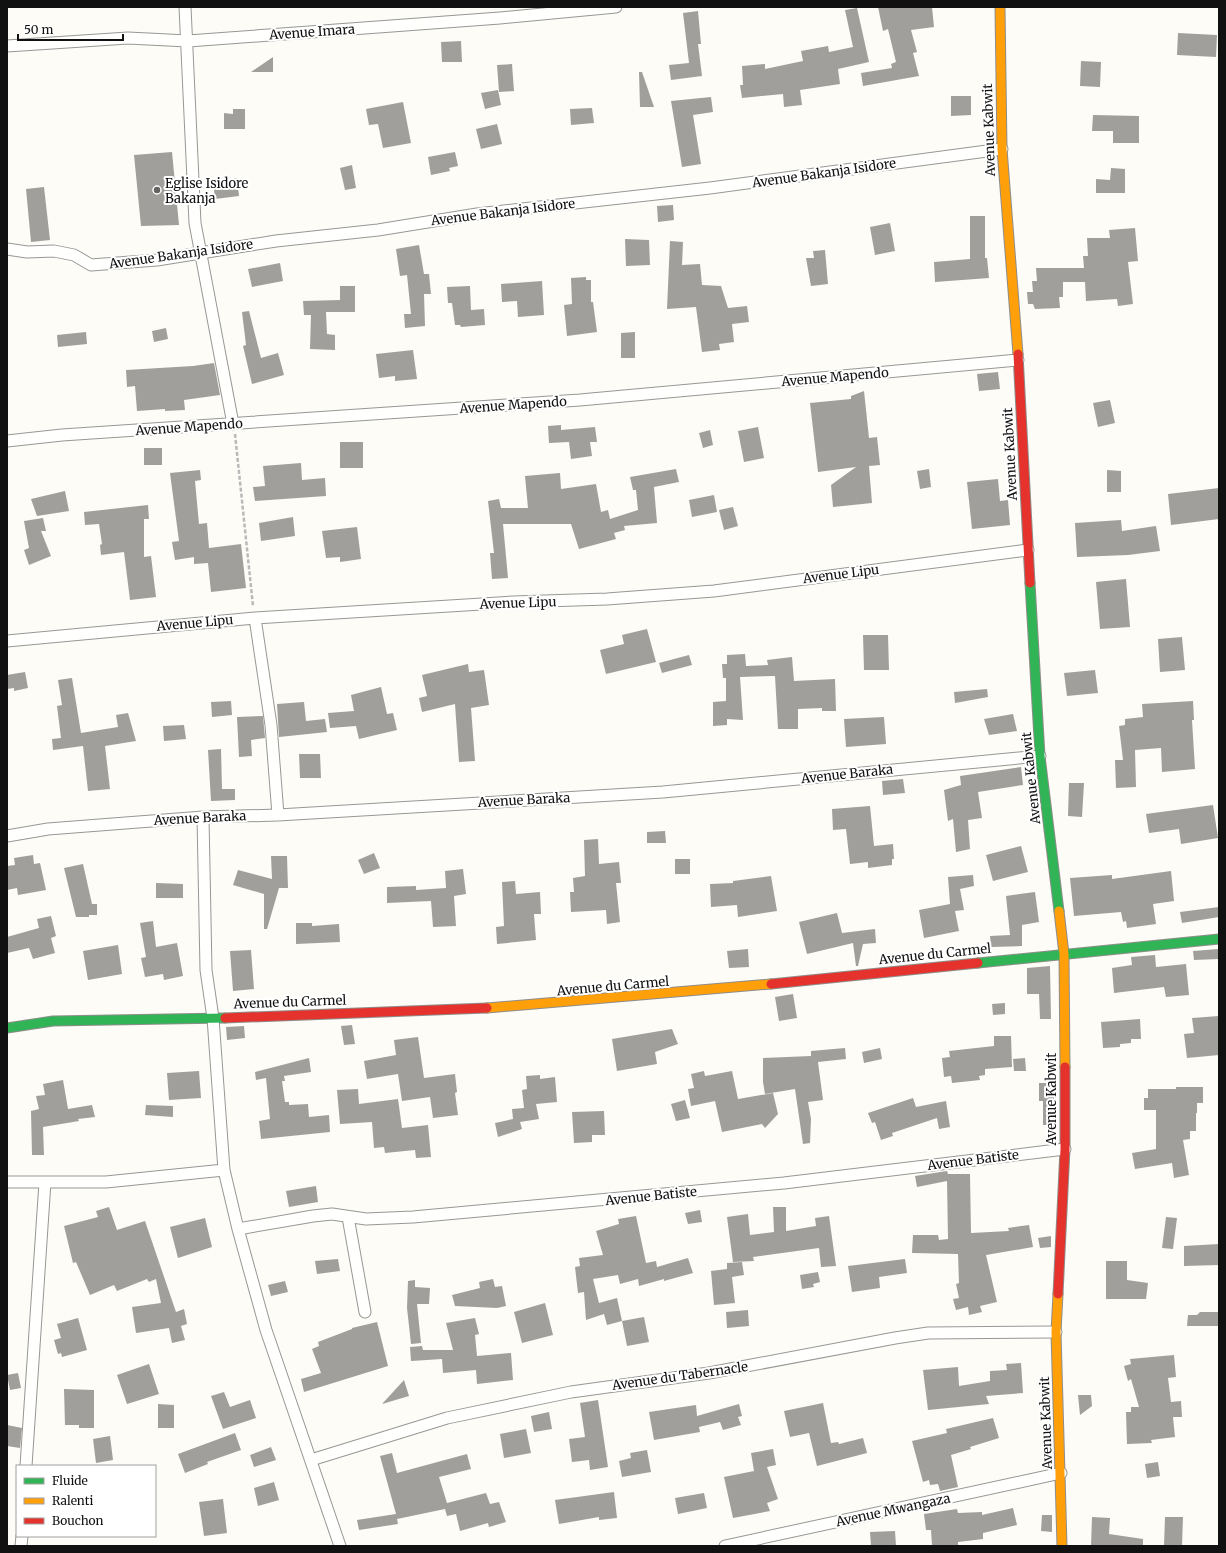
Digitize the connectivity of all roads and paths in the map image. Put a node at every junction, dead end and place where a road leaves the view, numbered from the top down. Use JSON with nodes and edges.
{"nodes":[{"id":1,"x":185,"y":7,"type":"edge"},
{"id":2,"x":616,"y":7,"type":"edge"},
{"id":3,"x":1000,"y":7,"type":"edge"},
{"id":4,"x":188,"y":41,"type":"junction"},
{"id":5,"x":7,"y":46,"type":"edge"},
{"id":6,"x":1002,"y":149,"type":"junction"},
{"id":7,"x":7,"y":249,"type":"edge"},
{"id":8,"x":201,"y":254,"type":"junction"},
{"id":9,"x":1018,"y":360,"type":"junction"},
{"id":10,"x":233,"y":424,"type":"junction"},
{"id":11,"x":7,"y":441,"type":"edge"},
{"id":12,"x":1028,"y":550,"type":"junction"},
{"id":13,"x":255,"y":618,"type":"junction"},
{"id":14,"x":7,"y":641,"type":"edge"},
{"id":15,"x":1040,"y":756,"type":"junction"},
{"id":16,"x":278,"y":815,"type":"junction"},
{"id":17,"x":203,"y":817,"type":"junction"},
{"id":18,"x":7,"y":836,"type":"edge"},
{"id":19,"x":1219,"y":939,"type":"edge"},
{"id":20,"x":1064,"y":954,"type":"junction"},
{"id":21,"x":213,"y":1018,"type":"junction"},
{"id":22,"x":7,"y":1028,"type":"edge"},
{"id":23,"x":1064,"y":1149,"type":"junction"},
{"id":24,"x":224,"y":1170,"type":"junction"},
{"id":25,"x":7,"y":1182,"type":"edge"},
{"id":26,"x":45,"y":1182,"type":"junction"},
{"id":27,"x":348,"y":1217,"type":"junction"},
{"id":28,"x":238,"y":1229,"type":"junction"},
{"id":29,"x":365,"y":1312,"type":"dead end"},
{"id":30,"x":1056,"y":1332,"type":"junction"},
{"id":31,"x":311,"y":1460,"type":"junction"},
{"id":32,"x":26,"y":1465,"type":"edge"},
{"id":33,"x":1061,"y":1473,"type":"junction"},
{"id":34,"x":340,"y":1546,"type":"edge"},
{"id":35,"x":725,"y":1546,"type":"edge"},
{"id":36,"x":1062,"y":1546,"type":"edge"}],
"edges":[{"from":1,"to":4,"type":"street"},
{"from":2,"to":4,"type":"street","name":"Avenue Imara"},
{"from":3,"to":6,"type":"street","name":"Avenue Kabwit"},
{"from":4,"to":5,"type":"street","name":"Avenue Imara"},
{"from":4,"to":8,"type":"street"},
{"from":6,"to":8,"type":"street","name":"Avenue Bakanja Isidore"},
{"from":6,"to":9,"type":"street","name":"Avenue Kabwit"},
{"from":7,"to":8,"type":"street","name":"Avenue Bakanja Isidore"},
{"from":8,"to":10,"type":"street"},
{"from":9,"to":10,"type":"street","name":"Avenue Mapendo"},
{"from":9,"to":12,"type":"street","name":"Avenue Kabwit"},
{"from":10,"to":11,"type":"street","name":"Avenue Mapendo"},
{"from":10,"to":13,"type":"path"},
{"from":12,"to":13,"type":"street","name":"Avenue Lipu"},
{"from":12,"to":15,"type":"street","name":"Avenue Kabwit"},
{"from":13,"to":14,"type":"street","name":"Avenue Lipu"},
{"from":13,"to":16,"type":"street"},
{"from":15,"to":16,"type":"street","name":"Avenue Baraka"},
{"from":15,"to":20,"type":"street","name":"Avenue Kabwit"},
{"from":16,"to":17,"type":"street","name":"Avenue Baraka"},
{"from":17,"to":18,"type":"street","name":"Avenue Baraka"},
{"from":17,"to":21,"type":"street"},
{"from":19,"to":20,"type":"street","name":"Avenue du Carmel"},
{"from":20,"to":21,"type":"street","name":"Avenue du Carmel"},
{"from":20,"to":23,"type":"street","name":"Avenue Kabwit"},
{"from":21,"to":22,"type":"street","name":"Avenue du Carmel"},
{"from":21,"to":24,"type":"street"},
{"from":23,"to":27,"type":"street","name":"Avenue Batiste"},
{"from":23,"to":30,"type":"street","name":"Avenue Kabwit"},
{"from":24,"to":26,"type":"street"},
{"from":24,"to":28,"type":"street"},
{"from":25,"to":26,"type":"street"},
{"from":26,"to":32,"type":"street"},
{"from":27,"to":28,"type":"street","name":"Avenue Batiste"},
{"from":27,"to":29,"type":"street"},
{"from":28,"to":31,"type":"street"},
{"from":30,"to":31,"type":"street","name":"Avenue du Tabernacle"},
{"from":30,"to":33,"type":"street","name":"Avenue Kabwit"},
{"from":31,"to":34,"type":"street"},
{"from":33,"to":35,"type":"street","name":"Avenue Mwangaza"},
{"from":33,"to":36,"type":"street","name":"Avenue Kabwit"}]}
